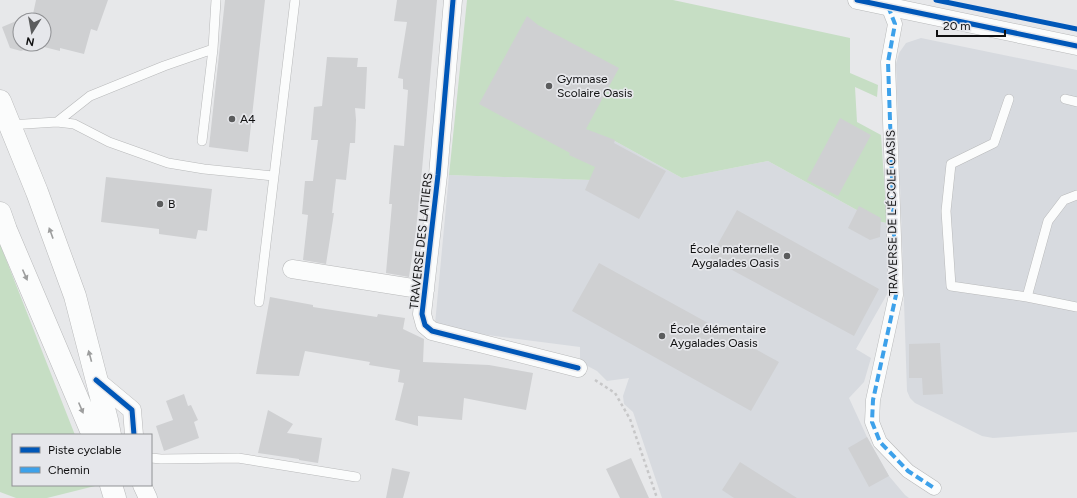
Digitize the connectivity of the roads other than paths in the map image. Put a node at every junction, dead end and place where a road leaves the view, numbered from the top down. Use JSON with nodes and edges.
{"nodes":[{"id":1,"x":216,"y":0,"type":"edge"},
{"id":2,"x":295,"y":0,"type":"edge"},
{"id":3,"x":453,"y":0,"type":"edge"},
{"id":4,"x":857,"y":0,"type":"edge"},
{"id":5,"x":888,"y":6,"type":"junction"},
{"id":6,"x":1077,"y":46,"type":"edge"},
{"id":7,"x":213,"y":49,"type":"junction"},
{"id":8,"x":1065,"y":99,"type":"dead end"},
{"id":9,"x":1008,"y":100,"type":"dead end"},
{"id":10,"x":0,"y":101,"type":"edge"},
{"id":11,"x":1077,"y":102,"type":"edge"},
{"id":12,"x":57,"y":122,"type":"junction"},
{"id":13,"x":5,"y":126,"type":"edge"},
{"id":14,"x":202,"y":141,"type":"dead end"},
{"id":15,"x":273,"y":176,"type":"junction"},
{"id":16,"x":1077,"y":195,"type":"edge"},
{"id":17,"x":0,"y":213,"type":"edge"},
{"id":18,"x":292,"y":269,"type":"dead end"},
{"id":19,"x":425,"y":290,"type":"junction"},
{"id":20,"x":1027,"y":297,"type":"junction"},
{"id":21,"x":258,"y":302,"type":"dead end"},
{"id":22,"x":1077,"y":307,"type":"edge"},
{"id":23,"x":578,"y":368,"type":"road end"},
{"id":24,"x":96,"y":380,"type":"junction"},
{"id":25,"x":93,"y":434,"type":"edge"},
{"id":26,"x":110,"y":434,"type":"edge"},
{"id":27,"x":134,"y":434,"type":"edge"},
{"id":28,"x":152,"y":458,"type":"edge"},
{"id":29,"x":356,"y":477,"type":"dead end"},
{"id":30,"x":111,"y":486,"type":"edge"},
{"id":31,"x":118,"y":486,"type":"edge"},
{"id":32,"x":142,"y":486,"type":"edge"},
{"id":33,"x":934,"y":488,"type":"dead end"},
{"id":34,"x":115,"y":498,"type":"edge"},
{"id":35,"x":120,"y":498,"type":"edge"},
{"id":36,"x":148,"y":498,"type":"edge"}],
"edges":[{"from":1,"to":7,"type":"lane"},
{"from":2,"to":15,"type":"lane"},
{"from":3,"to":19,"type":"street","name":"TRAVERSE DES LAITIERS"},
{"from":4,"to":5,"type":"street"},
{"from":5,"to":6,"type":"street"},
{"from":5,"to":33,"type":"street","name":"TRAVERSE DE L'ÉCOLE OASIS"},
{"from":7,"to":12,"type":"lane"},
{"from":7,"to":14,"type":"lane"},
{"from":8,"to":11,"type":"lane"},
{"from":9,"to":20,"type":"lane"},
{"from":10,"to":13,"type":"main road"},
{"from":12,"to":13,"type":"lane"},
{"from":12,"to":15,"type":"lane"},
{"from":24,"to":13,"type":"main road","one_way":true},
{"from":15,"to":21,"type":"lane"},
{"from":16,"to":20,"type":"lane"},
{"from":17,"to":25,"type":"main road","one_way":true},
{"from":18,"to":19,"type":"street"},
{"from":19,"to":23,"type":"street","name":"TRAVERSE DES LAITIERS"},
{"from":20,"to":22,"type":"lane"},
{"from":24,"to":26,"type":"main road"},
{"from":24,"to":27,"type":"street"},
{"from":28,"to":29,"type":"lane"},
{"from":30,"to":34,"type":"main road"},
{"from":31,"to":35,"type":"main road"},
{"from":32,"to":36,"type":"street"}]}
